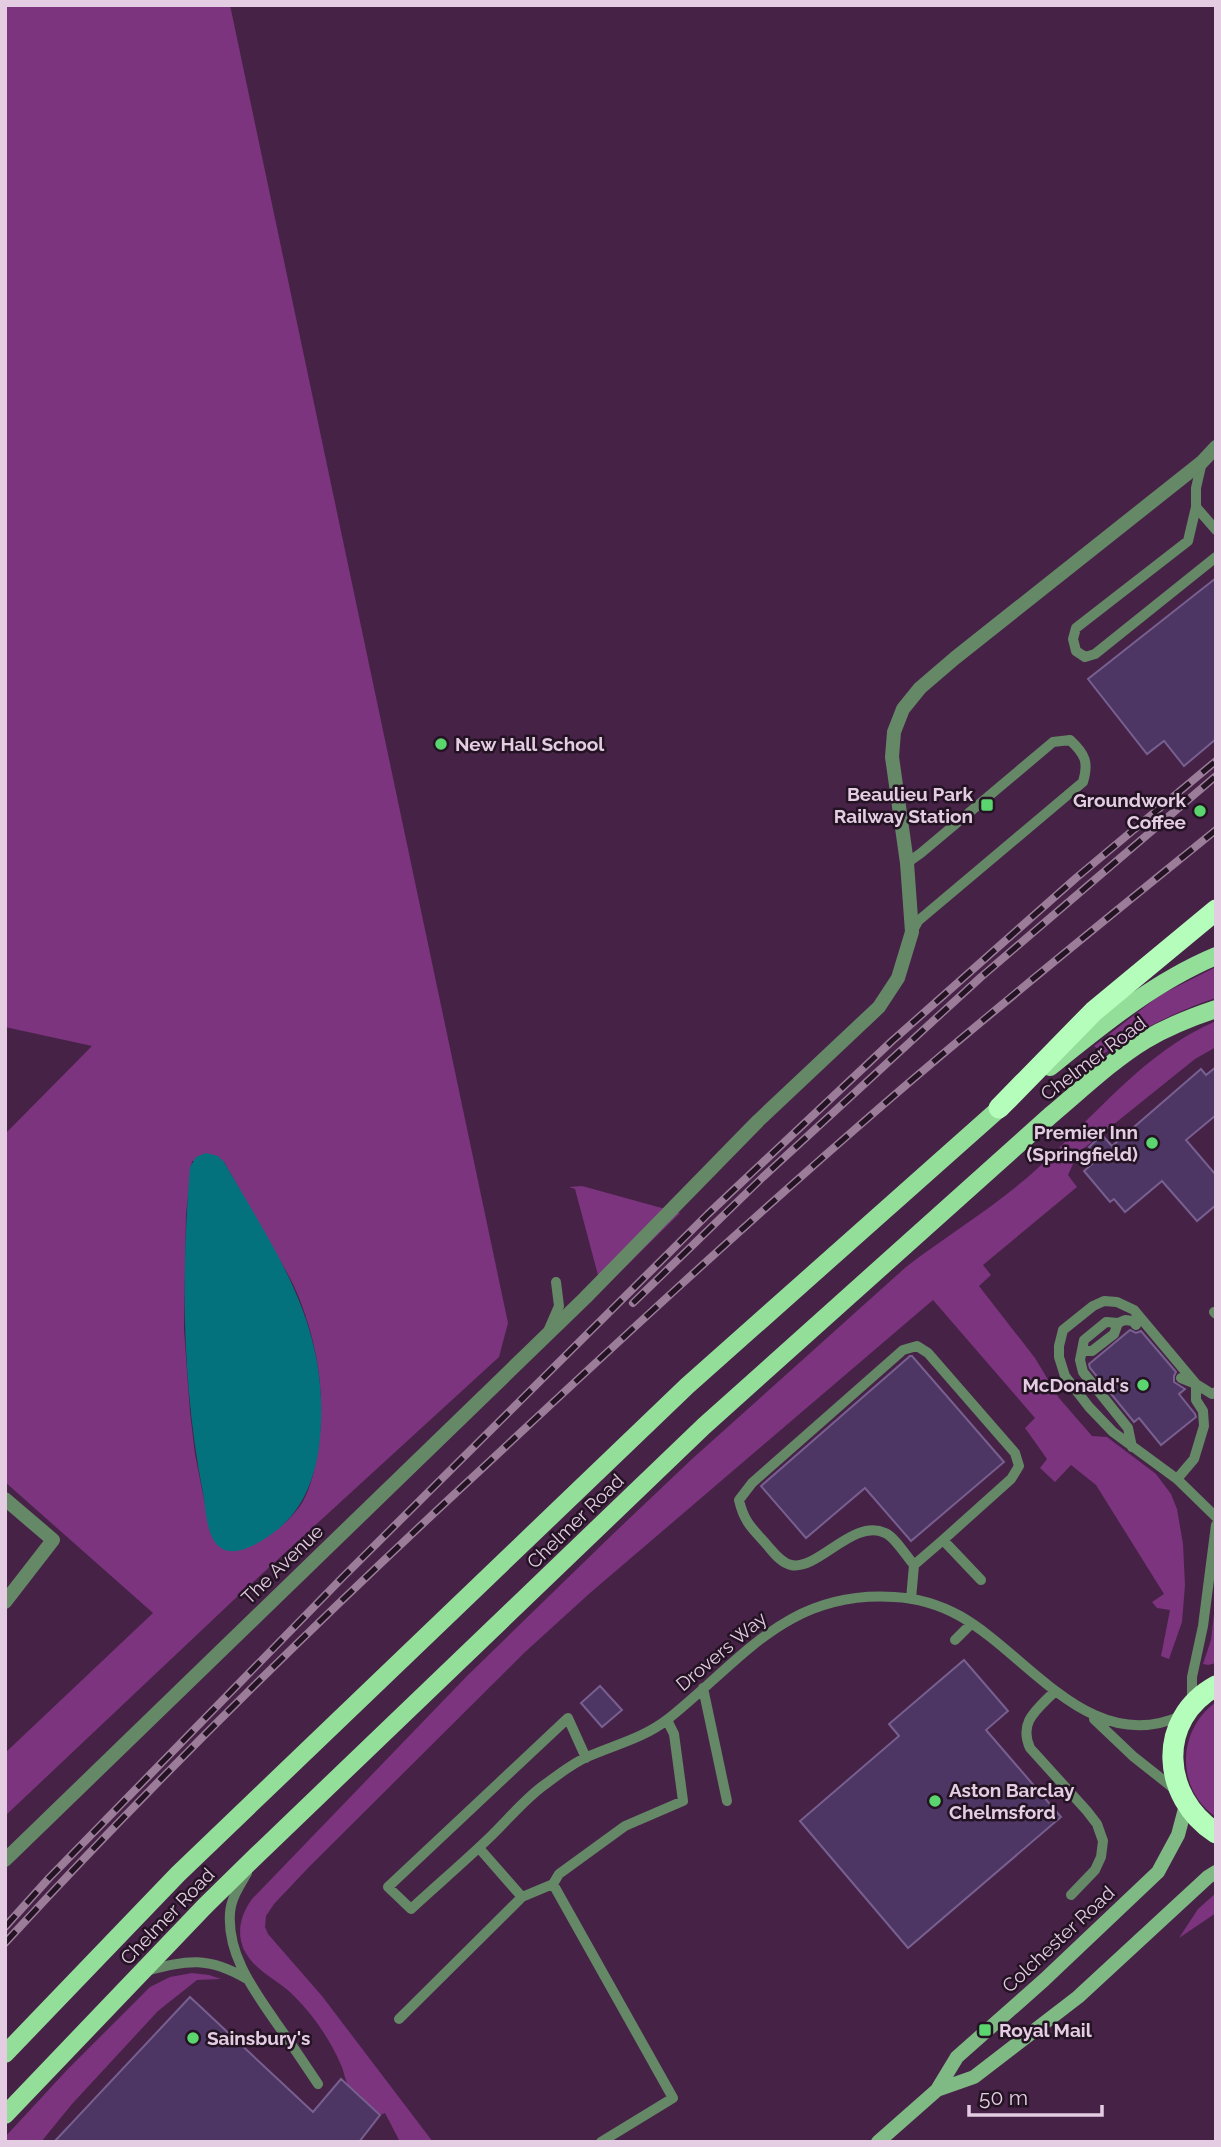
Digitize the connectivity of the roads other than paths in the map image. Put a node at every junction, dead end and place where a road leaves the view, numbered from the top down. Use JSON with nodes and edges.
{"nodes":[{"id":1,"x":1216,"y":447,"type":"edge"},
{"id":2,"x":1202,"y":462,"type":"junction"},
{"id":3,"x":1196,"y":507,"type":"junction"},
{"id":4,"x":1216,"y":530,"type":"edge"},
{"id":5,"x":1216,"y":557,"type":"edge"},
{"id":6,"x":907,"y":863,"type":"junction"},
{"id":7,"x":1216,"y":909,"type":"edge"},
{"id":8,"x":912,"y":932,"type":"junction"},
{"id":9,"x":1216,"y":956,"type":"edge"},
{"id":10,"x":1216,"y":1009,"type":"edge"},
{"id":11,"x":999,"y":1108,"type":"junction"},
{"id":12,"x":556,"y":1282,"type":"dead end"},
{"id":13,"x":1136,"y":1325,"type":"dead end"},
{"id":14,"x":548,"y":1332,"type":"junction"},
{"id":15,"x":1181,"y":1378,"type":"dead end"},
{"id":16,"x":1196,"y":1384,"type":"junction"},
{"id":17,"x":1216,"y":1392,"type":"edge"},
{"id":18,"x":1132,"y":1447,"type":"junction"},
{"id":19,"x":1177,"y":1479,"type":"junction"},
{"id":20,"x":5,"y":1499,"type":"edge"},
{"id":21,"x":1216,"y":1517,"type":"edge"},
{"id":22,"x":1216,"y":1525,"type":"edge"},
{"id":23,"x":943,"y":1539,"type":"junction"},
{"id":24,"x":914,"y":1564,"type":"junction"},
{"id":25,"x":981,"y":1580,"type":"dead end"},
{"id":26,"x":911,"y":1599,"type":"junction"},
{"id":27,"x":5,"y":1602,"type":"edge"},
{"id":28,"x":971,"y":1624,"type":"junction"},
{"id":29,"x":955,"y":1640,"type":"dead end"},
{"id":30,"x":1216,"y":1686,"type":"edge"},
{"id":31,"x":703,"y":1688,"type":"junction"},
{"id":32,"x":1055,"y":1691,"type":"junction"},
{"id":33,"x":1085,"y":1710,"type":"junction"},
{"id":34,"x":1189,"y":1710,"type":"junction"},
{"id":35,"x":667,"y":1720,"type":"junction"},
{"id":36,"x":586,"y":1758,"type":"junction"},
{"id":37,"x":1182,"y":1798,"type":"junction"},
{"id":38,"x":727,"y":1801,"type":"dead end"},
{"id":39,"x":1216,"y":1833,"type":"edge"},
{"id":40,"x":479,"y":1848,"type":"junction"},
{"id":41,"x":257,"y":1855,"type":"junction"},
{"id":42,"x":5,"y":1860,"type":"edge"},
{"id":43,"x":1216,"y":1872,"type":"edge"},
{"id":44,"x":553,"y":1884,"type":"junction"},
{"id":45,"x":1071,"y":1895,"type":"dead end"},
{"id":46,"x":522,"y":1897,"type":"junction"},
{"id":47,"x":143,"y":1972,"type":"junction"},
{"id":48,"x":247,"y":1979,"type":"junction"},
{"id":49,"x":400,"y":2019,"type":"dead end"},
{"id":50,"x":5,"y":2054,"type":"edge"},
{"id":51,"x":318,"y":2084,"type":"dead end"},
{"id":52,"x":937,"y":2091,"type":"junction"},
{"id":53,"x":5,"y":2115,"type":"edge"},
{"id":54,"x":601,"y":2142,"type":"edge"},
{"id":55,"x":878,"y":2142,"type":"edge"}],
"edges":[{"from":1,"to":2,"type":"street"},
{"from":2,"to":3,"type":"lane"},
{"from":2,"to":6,"type":"street"},
{"from":3,"to":4,"type":"lane"},
{"from":3,"to":5,"type":"lane"},
{"from":6,"to":8,"type":"street"},
{"from":6,"to":8,"type":"lane"},
{"from":7,"to":11,"type":"highway"},
{"from":8,"to":14,"type":"street"},
{"from":9,"to":11,"type":"main road","name":"Chelmer Road"},
{"from":10,"to":41,"type":"main road","name":"Chelmer Road"},
{"from":11,"to":50,"type":"main road","name":"Chelmer Road"},
{"from":12,"to":14,"type":"lane","name":"The Avenue"},
{"from":13,"to":18,"type":"lane"},
{"from":14,"to":42,"type":"street","name":"The Avenue"},
{"from":15,"to":16,"type":"lane"},
{"from":16,"to":17,"type":"lane"},
{"from":16,"to":18,"type":"lane"},
{"from":16,"to":19,"type":"lane"},
{"from":18,"to":19,"type":"lane"},
{"from":19,"to":21,"type":"lane"},
{"from":20,"to":27,"type":"street"},
{"from":22,"to":34,"type":"lane"},
{"from":23,"to":24,"type":"lane"},
{"from":23,"to":24,"type":"lane"},
{"from":23,"to":25,"type":"lane"},
{"from":24,"to":26,"type":"lane"},
{"from":26,"to":28,"type":"lane","name":"Drovers Way"},
{"from":26,"to":31,"type":"lane","name":"Drovers Way"},
{"from":28,"to":29,"type":"lane"},
{"from":28,"to":32,"type":"lane","name":"Drovers Way"},
{"from":30,"to":34,"type":"highway"},
{"from":31,"to":35,"type":"lane","name":"Drovers Way"},
{"from":31,"to":38,"type":"lane"},
{"from":32,"to":33,"type":"lane","name":"Drovers Way"},
{"from":32,"to":45,"type":"lane"},
{"from":33,"to":34,"type":"lane","name":"Drovers Way"},
{"from":33,"to":37,"type":"lane","name":"Drovers Way"},
{"from":34,"to":37,"type":"highway"},
{"from":35,"to":36,"type":"lane","name":"Drovers Way"},
{"from":35,"to":44,"type":"lane"},
{"from":36,"to":40,"type":"lane","name":"Drovers Way"},
{"from":36,"to":40,"type":"lane","name":"Drovers Way"},
{"from":37,"to":39,"type":"highway"},
{"from":37,"to":52,"type":"main road","name":"Colchester Road"},
{"from":40,"to":46,"type":"lane"},
{"from":41,"to":47,"type":"main road","name":"Chelmer Road"},
{"from":41,"to":48,"type":"lane"},
{"from":43,"to":52,"type":"main road","name":"Colchester Road"},
{"from":44,"to":46,"type":"lane"},
{"from":44,"to":54,"type":"lane"},
{"from":46,"to":49,"type":"lane"},
{"from":47,"to":48,"type":"lane"},
{"from":47,"to":53,"type":"main road","name":"Chelmer Road"},
{"from":48,"to":51,"type":"lane"},
{"from":52,"to":55,"type":"main road","name":"Colchester Road"}]}
